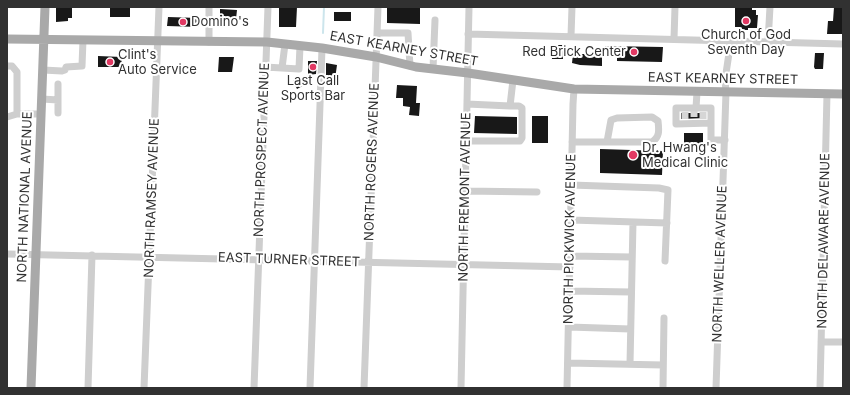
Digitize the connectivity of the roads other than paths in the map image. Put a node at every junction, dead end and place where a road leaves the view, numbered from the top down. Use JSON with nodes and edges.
{"nodes":[{"id":1,"x":45,"y":7,"type":"edge"},
{"id":2,"x":159,"y":7,"type":"edge"},
{"id":3,"x":209,"y":7,"type":"edge"},
{"id":4,"x":268,"y":7,"type":"edge"},
{"id":5,"x":378,"y":7,"type":"edge"},
{"id":6,"x":469,"y":7,"type":"edge"},
{"id":7,"x":572,"y":7,"type":"edge"},
{"id":8,"x":675,"y":7,"type":"edge"},
{"id":9,"x":770,"y":7,"type":"edge"},
{"id":10,"x":435,"y":20,"type":"dead end"},
{"id":11,"x":377,"y":33,"type":"junction"},
{"id":12,"x":468,"y":34,"type":"junction"},
{"id":13,"x":571,"y":36,"type":"junction"},
{"id":14,"x":7,"y":39,"type":"edge"},
{"id":15,"x":44,"y":39,"type":"junction"},
{"id":16,"x":674,"y":39,"type":"junction"},
{"id":17,"x":83,"y":40,"type":"junction"},
{"id":18,"x":731,"y":40,"type":"junction"},
{"id":19,"x":158,"y":41,"type":"junction"},
{"id":20,"x":210,"y":42,"type":"junction"},
{"id":21,"x":266,"y":42,"type":"junction"},
{"id":22,"x":768,"y":42,"type":"junction"},
{"id":23,"x":285,"y":44,"type":"junction"},
{"id":24,"x":843,"y":44,"type":"edge"},
{"id":25,"x":300,"y":46,"type":"junction"},
{"id":26,"x":322,"y":48,"type":"junction"},
{"id":27,"x":376,"y":57,"type":"junction"},
{"id":28,"x":7,"y":66,"type":"edge"},
{"id":29,"x":410,"y":66,"type":"junction"},
{"id":30,"x":265,"y":67,"type":"junction"},
{"id":31,"x":282,"y":68,"type":"junction"},
{"id":32,"x":433,"y":69,"type":"junction"},
{"id":33,"x":43,"y":70,"type":"junction"},
{"id":34,"x":468,"y":73,"type":"junction"},
{"id":35,"x":513,"y":80,"type":"junction"},
{"id":36,"x":58,"y":84,"type":"dead end"},
{"id":37,"x":574,"y":89,"type":"junction"},
{"id":38,"x":697,"y":92,"type":"junction"},
{"id":39,"x":726,"y":92,"type":"junction"},
{"id":40,"x":827,"y":94,"type":"junction"},
{"id":41,"x":843,"y":94,"type":"edge"},
{"id":42,"x":42,"y":99,"type":"junction"},
{"id":43,"x":58,"y":100,"type":"junction"},
{"id":44,"x":467,"y":104,"type":"junction"},
{"id":45,"x":510,"y":106,"type":"junction"},
{"id":46,"x":698,"y":109,"type":"junction"},
{"id":47,"x":58,"y":113,"type":"dead end"},
{"id":48,"x":17,"y":114,"type":"junction"},
{"id":49,"x":41,"y":114,"type":"junction"},
{"id":50,"x":7,"y":117,"type":"edge"},
{"id":51,"x":725,"y":117,"type":"junction"},
{"id":52,"x":707,"y":120,"type":"junction"},
{"id":53,"x":725,"y":140,"type":"junction"},
{"id":54,"x":466,"y":141,"type":"junction"},
{"id":55,"x":572,"y":142,"type":"junction"},
{"id":56,"x":607,"y":142,"type":"junction"},
{"id":57,"x":571,"y":185,"type":"junction"},
{"id":58,"x":465,"y":192,"type":"junction"},
{"id":59,"x":538,"y":192,"type":"dead end"},
{"id":60,"x":571,"y":220,"type":"junction"},
{"id":61,"x":633,"y":222,"type":"junction"},
{"id":62,"x":667,"y":223,"type":"junction"},
{"id":63,"x":7,"y":254,"type":"edge"},
{"id":64,"x":36,"y":254,"type":"junction"},
{"id":65,"x":92,"y":255,"type":"junction"},
{"id":66,"x":150,"y":256,"type":"junction"},
{"id":67,"x":570,"y":256,"type":"junction"},
{"id":68,"x":632,"y":257,"type":"junction"},
{"id":69,"x":258,"y":259,"type":"junction"},
{"id":70,"x":314,"y":261,"type":"junction"},
{"id":71,"x":666,"y":261,"type":"dead end"},
{"id":72,"x":368,"y":263,"type":"junction"},
{"id":73,"x":463,"y":264,"type":"junction"},
{"id":74,"x":570,"y":268,"type":"junction"},
{"id":75,"x":570,"y":291,"type":"junction"},
{"id":76,"x":631,"y":292,"type":"junction"},
{"id":77,"x":664,"y":318,"type":"dead end"},
{"id":78,"x":569,"y":327,"type":"junction"},
{"id":79,"x":630,"y":329,"type":"junction"},
{"id":80,"x":821,"y":342,"type":"junction"},
{"id":81,"x":843,"y":342,"type":"edge"},
{"id":82,"x":568,"y":363,"type":"junction"},
{"id":83,"x":630,"y":364,"type":"junction"},
{"id":84,"x":663,"y":365,"type":"junction"},
{"id":85,"x":31,"y":388,"type":"edge"},
{"id":86,"x":88,"y":388,"type":"edge"},
{"id":87,"x":144,"y":388,"type":"edge"},
{"id":88,"x":254,"y":388,"type":"edge"},
{"id":89,"x":310,"y":388,"type":"edge"},
{"id":90,"x":364,"y":388,"type":"edge"},
{"id":91,"x":461,"y":388,"type":"edge"},
{"id":92,"x":567,"y":388,"type":"edge"},
{"id":93,"x":663,"y":388,"type":"edge"},
{"id":94,"x":716,"y":388,"type":"edge"},
{"id":95,"x":820,"y":388,"type":"edge"}],
"edges":[{"from":1,"to":15,"type":"main road","name":"NORTH NATIONAL AVENUE"},
{"from":2,"to":19,"type":"street","name":"NORTH RAMSEY AVENUE"},
{"from":3,"to":20,"type":"street"},
{"from":4,"to":21,"type":"street","name":"NORTH PROSPECT AVENUE"},
{"from":5,"to":11,"type":"street","name":"NORTH ROGERS AVENUE"},
{"from":6,"to":12,"type":"street","name":"NORTH FREMONT AVENUE"},
{"from":7,"to":13,"type":"street"},
{"from":8,"to":16,"type":"street"},
{"from":9,"to":22,"type":"street"},
{"from":10,"to":32,"type":"street"},
{"from":11,"to":27,"type":"street","name":"NORTH ROGERS AVENUE"},
{"from":11,"to":29,"type":"street"},
{"from":12,"to":13,"type":"street"},
{"from":12,"to":34,"type":"street","name":"NORTH FREMONT AVENUE"},
{"from":13,"to":16,"type":"street"},
{"from":14,"to":15,"type":"main road","name":"EAST KEARNEY STREET"},
{"from":15,"to":17,"type":"main road","name":"EAST KEARNEY STREET"},
{"from":15,"to":33,"type":"main road","name":"NORTH NATIONAL AVENUE"},
{"from":16,"to":18,"type":"street"},
{"from":17,"to":19,"type":"main road","name":"EAST KEARNEY STREET"},
{"from":17,"to":33,"type":"street"},
{"from":18,"to":22,"type":"street"},
{"from":18,"to":39,"type":"street","name":"NORTH WELLER AVENUE"},
{"from":19,"to":20,"type":"main road","name":"EAST KEARNEY STREET"},
{"from":19,"to":66,"type":"street","name":"NORTH RAMSEY AVENUE"},
{"from":20,"to":21,"type":"main road","name":"EAST KEARNEY STREET"},
{"from":21,"to":23,"type":"main road","name":"EAST KEARNEY STREET"},
{"from":21,"to":30,"type":"street","name":"NORTH PROSPECT AVENUE"},
{"from":22,"to":24,"type":"street"},
{"from":23,"to":25,"type":"main road","name":"EAST KEARNEY STREET"},
{"from":23,"to":31,"type":"street"},
{"from":25,"to":26,"type":"main road","name":"EAST KEARNEY STREET"},
{"from":25,"to":31,"type":"street"},
{"from":26,"to":27,"type":"main road","name":"EAST KEARNEY STREET"},
{"from":26,"to":70,"type":"street"},
{"from":27,"to":29,"type":"main road","name":"EAST KEARNEY STREET"},
{"from":27,"to":72,"type":"street","name":"NORTH ROGERS AVENUE"},
{"from":28,"to":48,"type":"street"},
{"from":29,"to":32,"type":"main road","name":"EAST KEARNEY STREET"},
{"from":30,"to":31,"type":"street"},
{"from":30,"to":69,"type":"street","name":"NORTH PROSPECT AVENUE"},
{"from":32,"to":34,"type":"main road","name":"EAST KEARNEY STREET"},
{"from":33,"to":42,"type":"main road","name":"NORTH NATIONAL AVENUE"},
{"from":34,"to":35,"type":"main road","name":"EAST KEARNEY STREET"},
{"from":34,"to":44,"type":"street","name":"NORTH FREMONT AVENUE"},
{"from":35,"to":37,"type":"main road","name":"EAST KEARNEY STREET"},
{"from":35,"to":45,"type":"street"},
{"from":36,"to":43,"type":"street"},
{"from":37,"to":38,"type":"main road","name":"EAST KEARNEY STREET"},
{"from":37,"to":55,"type":"street","name":"NORTH PICKWICK AVENUE"},
{"from":38,"to":39,"type":"main road","name":"EAST KEARNEY STREET"},
{"from":38,"to":46,"type":"street"},
{"from":39,"to":40,"type":"main road","name":"EAST KEARNEY STREET"},
{"from":39,"to":51,"type":"street","name":"NORTH WELLER AVENUE"},
{"from":40,"to":41,"type":"main road","name":"EAST KEARNEY STREET"},
{"from":40,"to":80,"type":"street","name":"NORTH DELAWARE AVENUE"},
{"from":42,"to":43,"type":"street"},
{"from":42,"to":49,"type":"main road","name":"NORTH NATIONAL AVENUE"},
{"from":43,"to":47,"type":"street"},
{"from":44,"to":45,"type":"street"},
{"from":44,"to":54,"type":"street","name":"NORTH FREMONT AVENUE"},
{"from":45,"to":54,"type":"street"},
{"from":46,"to":52,"type":"street"},
{"from":46,"to":52,"type":"street"},
{"from":48,"to":49,"type":"street"},
{"from":48,"to":50,"type":"street"},
{"from":49,"to":64,"type":"main road","name":"NORTH NATIONAL AVENUE"},
{"from":51,"to":52,"type":"street"},
{"from":51,"to":53,"type":"street","name":"NORTH WELLER AVENUE"},
{"from":52,"to":53,"type":"street"},
{"from":53,"to":94,"type":"street","name":"NORTH WELLER AVENUE"},
{"from":54,"to":58,"type":"street","name":"NORTH FREMONT AVENUE"},
{"from":55,"to":56,"type":"street"},
{"from":55,"to":57,"type":"street","name":"NORTH PICKWICK AVENUE"},
{"from":56,"to":56,"type":"street"},
{"from":57,"to":60,"type":"street","name":"NORTH PICKWICK AVENUE"},
{"from":57,"to":62,"type":"street"},
{"from":58,"to":59,"type":"street"},
{"from":58,"to":73,"type":"street","name":"NORTH FREMONT AVENUE"},
{"from":60,"to":61,"type":"street"},
{"from":60,"to":67,"type":"street","name":"NORTH PICKWICK AVENUE"},
{"from":61,"to":62,"type":"street"},
{"from":61,"to":68,"type":"street"},
{"from":62,"to":71,"type":"street"},
{"from":63,"to":64,"type":"street","name":"EAST TURNER STREET"},
{"from":64,"to":65,"type":"street","name":"EAST TURNER STREET"},
{"from":64,"to":85,"type":"main road","name":"NORTH NATIONAL AVENUE"},
{"from":65,"to":66,"type":"street","name":"EAST TURNER STREET"},
{"from":65,"to":86,"type":"street"},
{"from":66,"to":69,"type":"street","name":"EAST TURNER STREET"},
{"from":66,"to":87,"type":"street","name":"NORTH RAMSEY AVENUE"},
{"from":67,"to":68,"type":"street"},
{"from":67,"to":74,"type":"street","name":"NORTH PICKWICK AVENUE"},
{"from":68,"to":76,"type":"street"},
{"from":69,"to":70,"type":"street","name":"EAST TURNER STREET"},
{"from":69,"to":88,"type":"street","name":"NORTH PROSPECT AVENUE"},
{"from":70,"to":72,"type":"street","name":"EAST TURNER STREET"},
{"from":70,"to":89,"type":"street"},
{"from":72,"to":73,"type":"street","name":"EAST TURNER STREET"},
{"from":72,"to":90,"type":"street","name":"NORTH ROGERS AVENUE"},
{"from":73,"to":74,"type":"street","name":"EAST TURNER STREET"},
{"from":73,"to":91,"type":"street","name":"NORTH FREMONT AVENUE"},
{"from":74,"to":75,"type":"street","name":"NORTH PICKWICK AVENUE"},
{"from":75,"to":76,"type":"street"},
{"from":75,"to":78,"type":"street","name":"NORTH PICKWICK AVENUE"},
{"from":76,"to":79,"type":"street"},
{"from":77,"to":84,"type":"street"},
{"from":78,"to":79,"type":"street"},
{"from":78,"to":82,"type":"street","name":"NORTH PICKWICK AVENUE"},
{"from":79,"to":83,"type":"street"},
{"from":80,"to":81,"type":"street"},
{"from":80,"to":95,"type":"street","name":"NORTH DELAWARE AVENUE"},
{"from":82,"to":83,"type":"street"},
{"from":82,"to":92,"type":"street","name":"NORTH PICKWICK AVENUE"},
{"from":83,"to":84,"type":"street"},
{"from":84,"to":93,"type":"street"}]}
